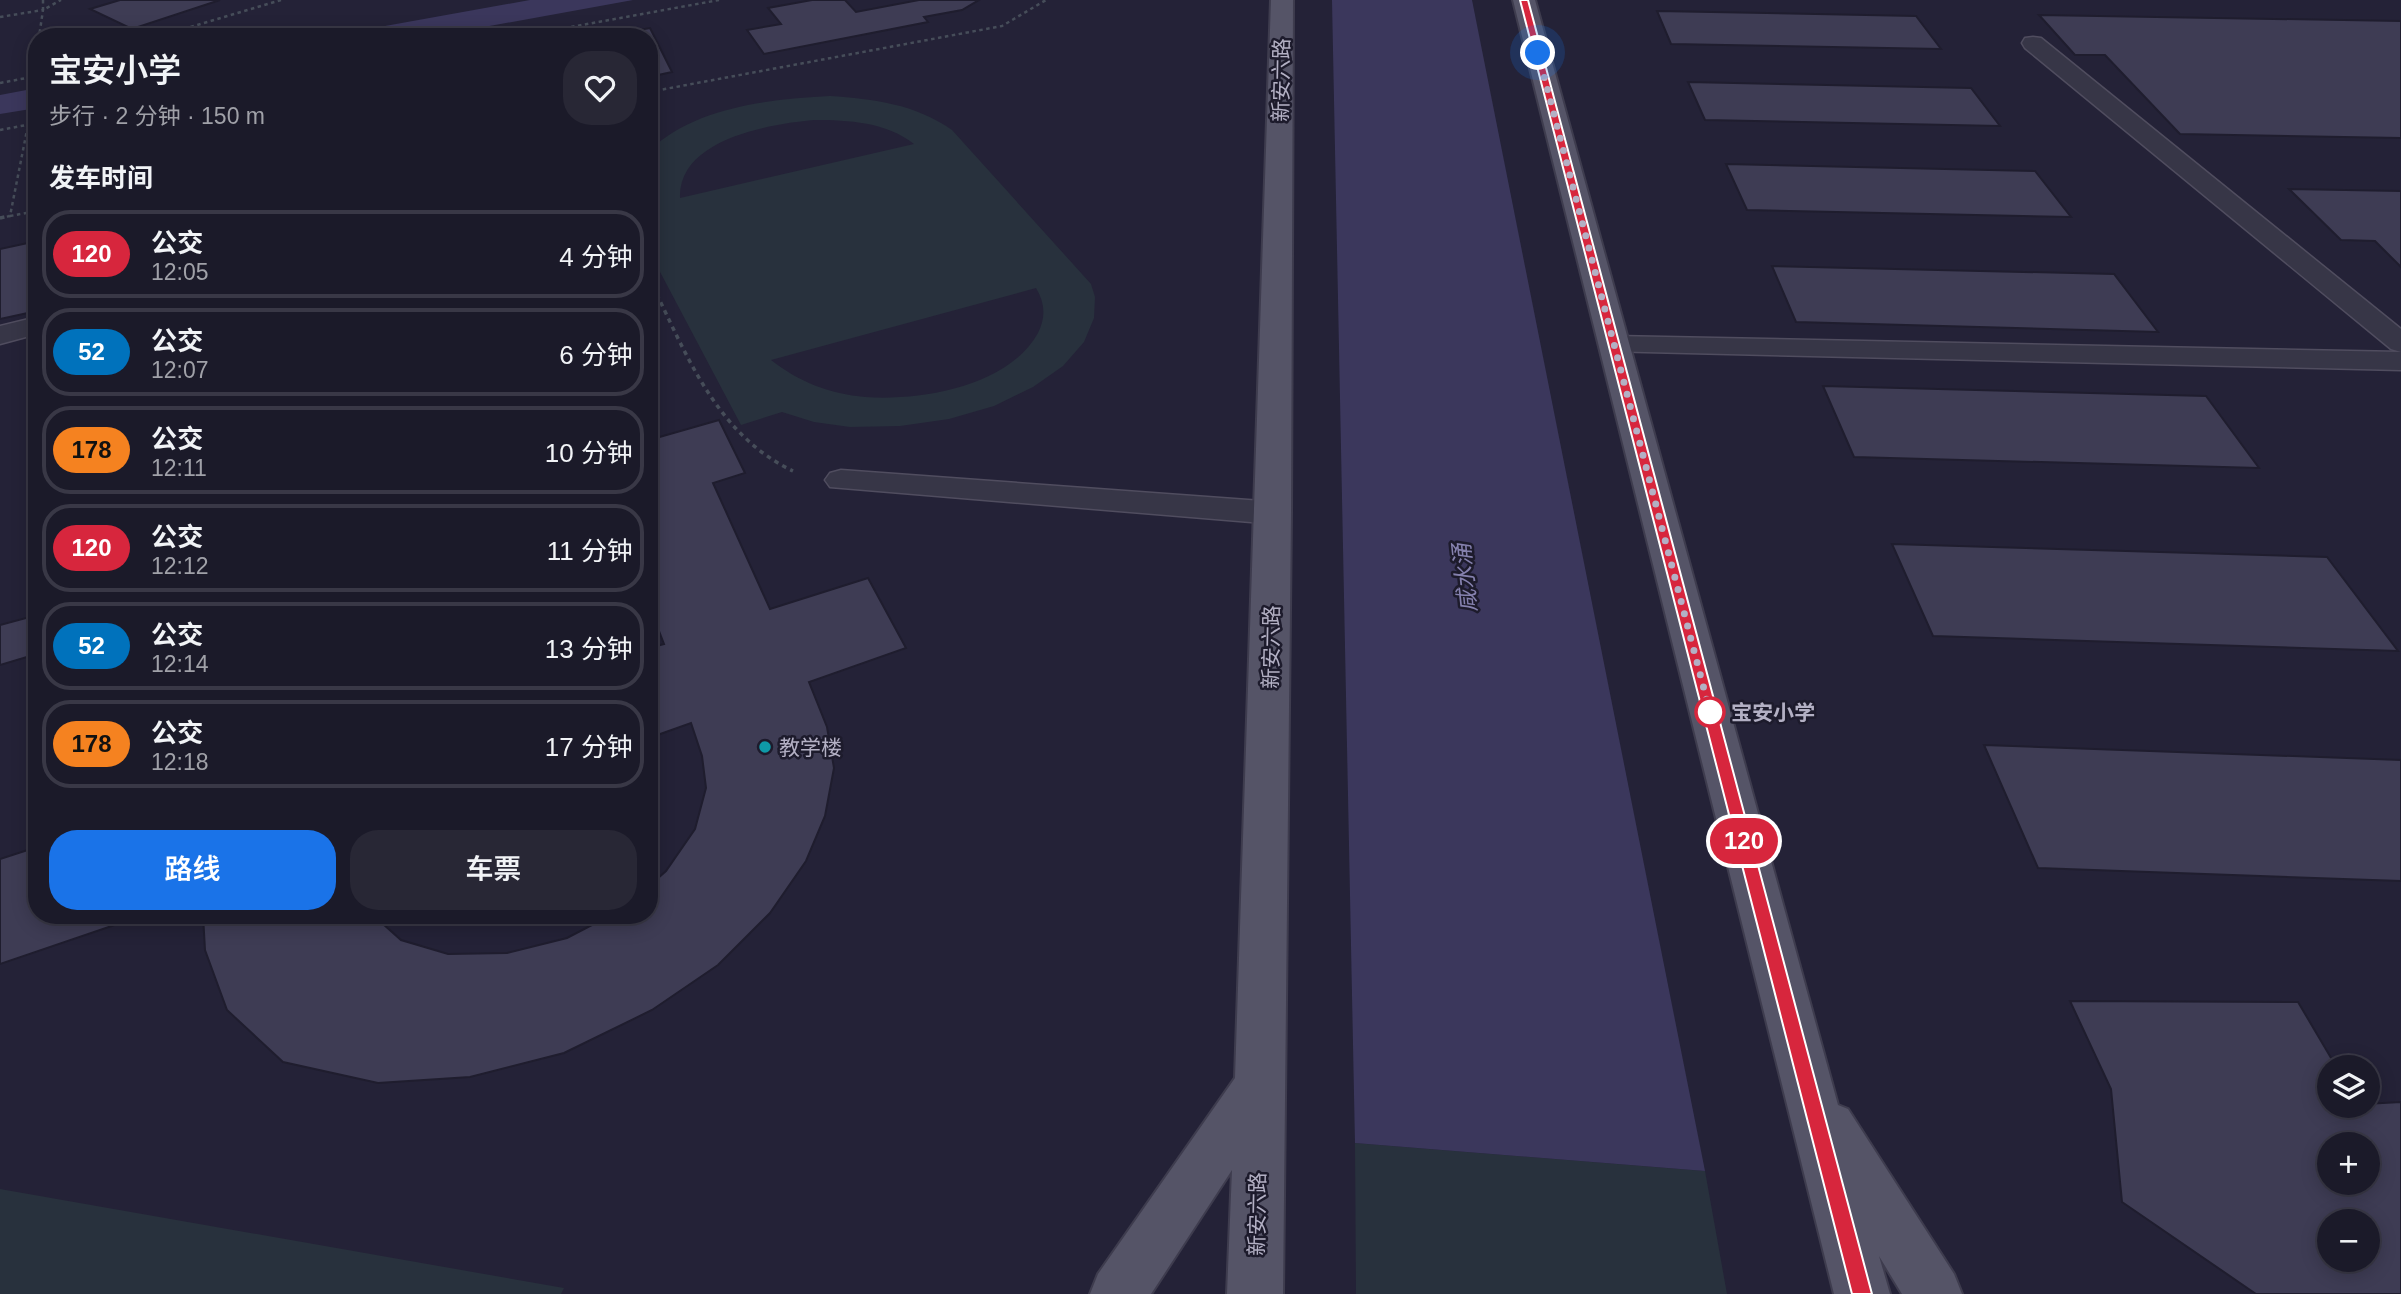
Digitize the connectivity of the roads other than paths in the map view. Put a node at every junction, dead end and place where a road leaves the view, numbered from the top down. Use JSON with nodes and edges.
{"nodes":[{"id":1,"x":1282,"y":0,"type":"edge"},
{"id":2,"x":1524,"y":0,"type":"edge"},
{"id":3,"x":2033,"y":43,"type":"dead end"},
{"id":4,"x":28,"y":327,"type":"edge"},
{"id":5,"x":0,"y":335,"type":"edge"},
{"id":6,"x":2401,"y":343,"type":"edge"},
{"id":7,"x":1614,"y":345,"type":"junction"},
{"id":8,"x":2401,"y":361,"type":"edge"},
{"id":9,"x":841,"y":480,"type":"road end"},
{"id":10,"x":1274,"y":513,"type":"junction"},
{"id":11,"x":1260,"y":1084,"type":"junction"},
{"id":12,"x":1808,"y":1090,"type":"junction"},
{"id":13,"x":1118,"y":1294,"type":"edge"},
{"id":14,"x":1255,"y":1294,"type":"edge"},
{"id":15,"x":1862,"y":1294,"type":"edge"},
{"id":16,"x":1934,"y":1294,"type":"edge"}],
"edges":[{"from":1,"to":10,"type":"main road","name":"新安六路"},
{"from":2,"to":7,"type":"main road"},
{"from":3,"to":6,"type":"lane"},
{"from":4,"to":5,"type":"lane"},
{"from":7,"to":8,"type":"lane"},
{"from":7,"to":12,"type":"main road"},
{"from":9,"to":10,"type":"lane"},
{"from":10,"to":11,"type":"main road","name":"新安六路"},
{"from":11,"to":13,"type":"main road"},
{"from":11,"to":14,"type":"main road","name":"新安六路"},
{"from":12,"to":15,"type":"main road"},
{"from":12,"to":16,"type":"main road"}]}
